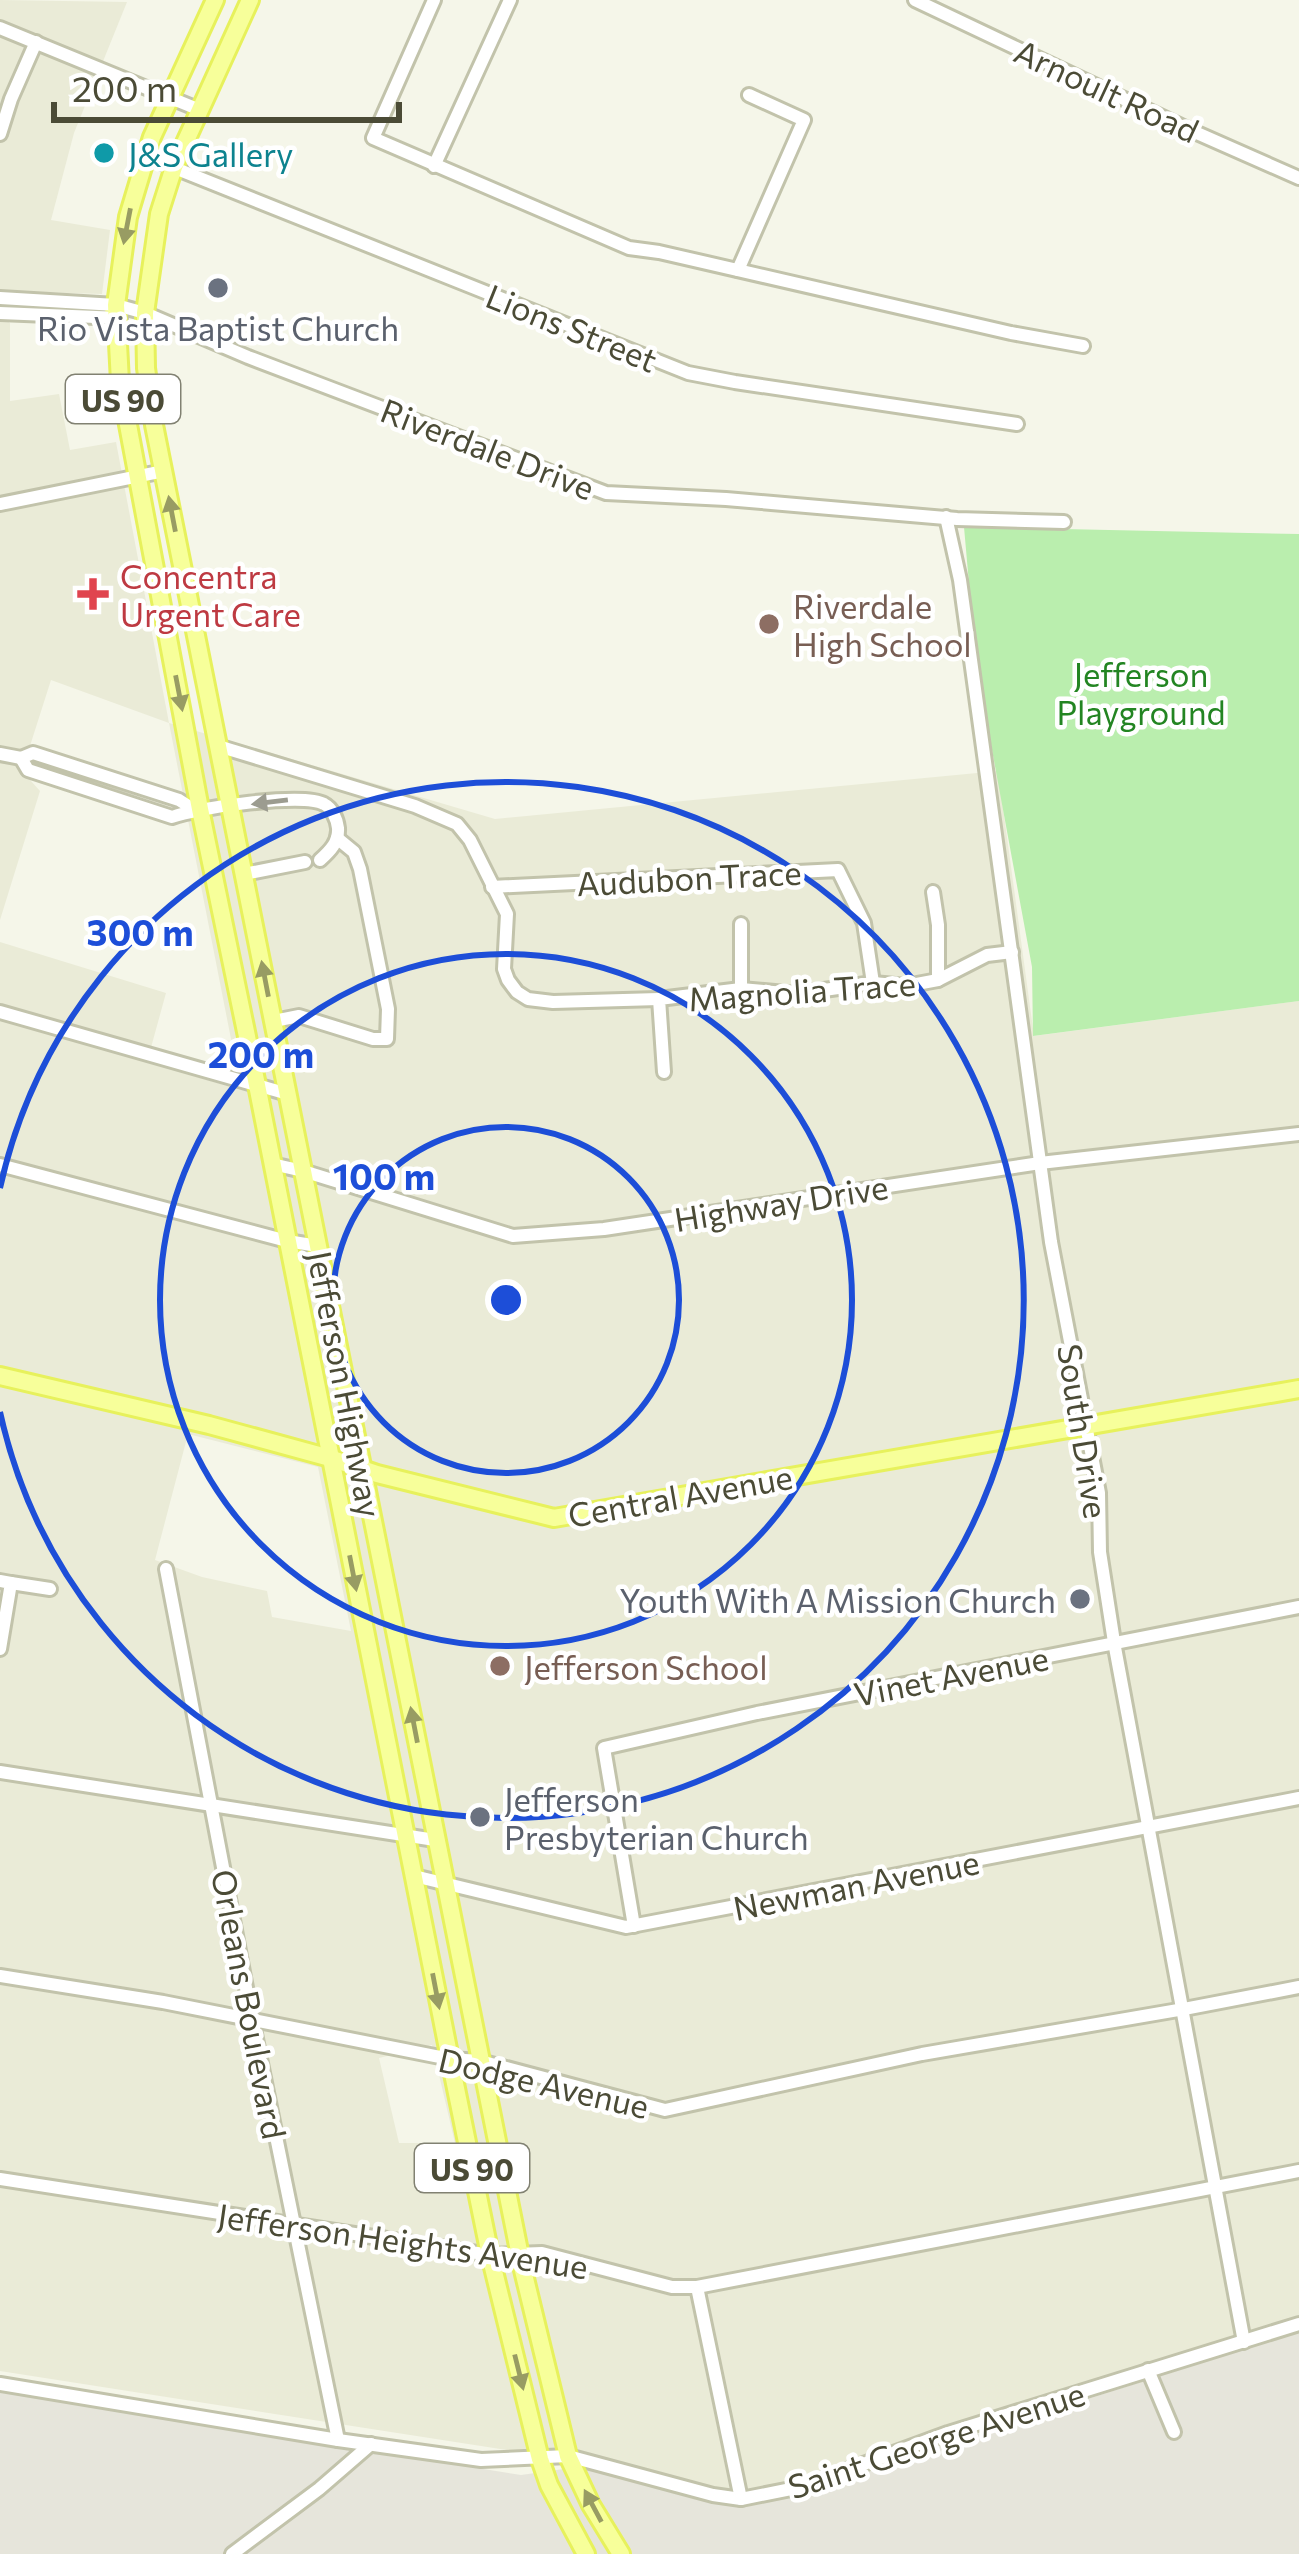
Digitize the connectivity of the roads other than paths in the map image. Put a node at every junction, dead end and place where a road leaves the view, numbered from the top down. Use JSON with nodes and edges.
{"nodes":[{"id":1,"x":215,"y":0,"type":"edge"},
{"id":2,"x":250,"y":0,"type":"edge"},
{"id":3,"x":434,"y":0,"type":"edge"},
{"id":4,"x":510,"y":0,"type":"edge"},
{"id":5,"x":915,"y":0,"type":"edge"},
{"id":6,"x":0,"y":28,"type":"edge"},
{"id":7,"x":36,"y":42,"type":"junction"},
{"id":8,"x":748,"y":94,"type":"dead end"},
{"id":9,"x":171,"y":96,"type":"junction"},
{"id":10,"x":200,"y":110,"type":"junction"},
{"id":11,"x":0,"y":134,"type":"edge"},
{"id":12,"x":147,"y":157,"type":"junction"},
{"id":13,"x":434,"y":166,"type":"junction"},
{"id":14,"x":174,"y":167,"type":"junction"},
{"id":15,"x":1299,"y":178,"type":"edge"},
{"id":16,"x":738,"y":270,"type":"junction"},
{"id":17,"x":0,"y":298,"type":"edge"},
{"id":18,"x":116,"y":312,"type":"junction"},
{"id":19,"x":0,"y":313,"type":"edge"},
{"id":20,"x":145,"y":313,"type":"junction"},
{"id":21,"x":1083,"y":346,"type":"dead end"},
{"id":22,"x":1017,"y":424,"type":"dead end"},
{"id":23,"x":164,"y":471,"type":"junction"},
{"id":24,"x":136,"y":478,"type":"junction"},
{"id":25,"x":0,"y":504,"type":"edge"},
{"id":26,"x":946,"y":517,"type":"junction"},
{"id":27,"x":1064,"y":522,"type":"dead end"},
{"id":28,"x":218,"y":746,"type":"junction"},
{"id":29,"x":0,"y":754,"type":"edge"},
{"id":30,"x":231,"y":807,"type":"junction"},
{"id":31,"x":196,"y":809,"type":"junction"},
{"id":32,"x":337,"y":838,"type":"junction"},
{"id":33,"x":320,"y":860,"type":"dead end"},
{"id":34,"x":305,"y":862,"type":"dead end"},
{"id":35,"x":244,"y":874,"type":"junction"},
{"id":36,"x":492,"y":887,"type":"junction"},
{"id":37,"x":933,"y":892,"type":"dead end"},
{"id":38,"x":741,"y":924,"type":"dead end"},
{"id":39,"x":1012,"y":952,"type":"junction"},
{"id":40,"x":938,"y":980,"type":"junction"},
{"id":41,"x":873,"y":983,"type":"junction"},
{"id":42,"x":741,"y":989,"type":"junction"},
{"id":43,"x":659,"y":999,"type":"junction"},
{"id":44,"x":0,"y":1012,"type":"edge"},
{"id":45,"x":274,"y":1021,"type":"junction"},
{"id":46,"x":664,"y":1072,"type":"dead end"},
{"id":47,"x":257,"y":1085,"type":"junction"},
{"id":48,"x":288,"y":1094,"type":"junction"},
{"id":49,"x":1299,"y":1133,"type":"edge"},
{"id":50,"x":1040,"y":1163,"type":"junction"},
{"id":51,"x":272,"y":1164,"type":"junction"},
{"id":52,"x":0,"y":1165,"type":"edge"},
{"id":53,"x":303,"y":1171,"type":"junction"},
{"id":54,"x":287,"y":1241,"type":"junction"},
{"id":55,"x":318,"y":1246,"type":"junction"},
{"id":56,"x":0,"y":1376,"type":"edge"},
{"id":57,"x":1299,"y":1389,"type":"edge"},
{"id":58,"x":1086,"y":1426,"type":"junction"},
{"id":59,"x":330,"y":1458,"type":"junction"},
{"id":60,"x":363,"y":1469,"type":"junction"},
{"id":61,"x":166,"y":1569,"type":"dead end"},
{"id":62,"x":5,"y":1582,"type":"edge"},
{"id":63,"x":50,"y":1589,"type":"dead end"},
{"id":64,"x":1299,"y":1607,"type":"edge"},
{"id":65,"x":1114,"y":1642,"type":"junction"},
{"id":66,"x":0,"y":1649,"type":"edge"},
{"id":67,"x":0,"y":1772,"type":"edge"},
{"id":68,"x":1299,"y":1798,"type":"edge"},
{"id":69,"x":212,"y":1806,"type":"junction"},
{"id":70,"x":1149,"y":1827,"type":"junction"},
{"id":71,"x":406,"y":1835,"type":"junction"},
{"id":72,"x":435,"y":1840,"type":"junction"},
{"id":73,"x":414,"y":1876,"type":"junction"},
{"id":74,"x":443,"y":1883,"type":"junction"},
{"id":75,"x":634,"y":1926,"type":"junction"},
{"id":76,"x":0,"y":1976,"type":"edge"},
{"id":77,"x":1299,"y":1987,"type":"edge"},
{"id":78,"x":1184,"y":2009,"type":"junction"},
{"id":79,"x":252,"y":2019,"type":"junction"},
{"id":80,"x":450,"y":2060,"type":"junction"},
{"id":81,"x":480,"y":2061,"type":"junction"},
{"id":82,"x":1299,"y":2170,"type":"edge"},
{"id":83,"x":0,"y":2179,"type":"edge"},
{"id":84,"x":1215,"y":2188,"type":"junction"},
{"id":85,"x":295,"y":2225,"type":"junction"},
{"id":86,"x":490,"y":2254,"type":"junction"},
{"id":87,"x":520,"y":2255,"type":"junction"},
{"id":88,"x":697,"y":2287,"type":"junction"},
{"id":89,"x":1299,"y":2324,"type":"edge"},
{"id":90,"x":1244,"y":2342,"type":"junction"},
{"id":91,"x":1148,"y":2370,"type":"junction"},
{"id":92,"x":0,"y":2384,"type":"edge"},
{"id":93,"x":1174,"y":2432,"type":"dead end"},
{"id":94,"x":338,"y":2440,"type":"junction"},
{"id":95,"x":371,"y":2444,"type":"junction"},
{"id":96,"x":568,"y":2456,"type":"junction"},
{"id":97,"x":540,"y":2458,"type":"junction"},
{"id":98,"x":741,"y":2499,"type":"junction"},
{"id":99,"x":232,"y":2554,"type":"edge"},
{"id":100,"x":586,"y":2554,"type":"edge"},
{"id":101,"x":621,"y":2554,"type":"edge"}],
"edges":[{"from":1,"to":9,"type":"main road","name":"Jefferson Highway","number":"US 90"},
{"from":2,"to":10,"type":"main road","name":"Jefferson Highway","number":"US 90"},
{"from":3,"to":13,"type":"street"},
{"from":4,"to":13,"type":"street"},
{"from":5,"to":15,"type":"street","name":"Arnoult Road"},
{"from":6,"to":7,"type":"street"},
{"from":7,"to":9,"type":"street"},
{"from":7,"to":11,"type":"street"},
{"from":8,"to":16,"type":"street"},
{"from":9,"to":10,"type":"street"},
{"from":9,"to":12,"type":"main road","name":"Jefferson Highway","number":"US 90"},
{"from":10,"to":14,"type":"main road","name":"Jefferson Highway","number":"US 90"},
{"from":12,"to":14,"type":"street","name":"Lions Street"},
{"from":12,"to":18,"type":"main road","name":"Jefferson Highway","number":"US 90","one_way":true},
{"from":13,"to":16,"type":"street"},
{"from":14,"to":20,"type":"main road","name":"Jefferson Highway","number":"US 90"},
{"from":14,"to":22,"type":"street","name":"Lions Street"},
{"from":16,"to":21,"type":"street"},
{"from":17,"to":18,"type":"street"},
{"from":18,"to":19,"type":"street"},
{"from":18,"to":20,"type":"street"},
{"from":18,"to":24,"type":"main road","name":"Jefferson Highway","number":"US 90"},
{"from":20,"to":23,"type":"main road","name":"Jefferson Highway","number":"US 90"},
{"from":20,"to":26,"type":"street","name":"Riverdale Drive"},
{"from":23,"to":24,"type":"street"},
{"from":28,"to":23,"type":"main road","name":"Jefferson Highway","number":"US 90","one_way":true},
{"from":24,"to":25,"type":"street"},
{"from":24,"to":31,"type":"main road","name":"Jefferson Highway","number":"US 90","one_way":true},
{"from":26,"to":27,"type":"street","name":"Riverdale Drive"},
{"from":26,"to":39,"type":"street","name":"South Drive"},
{"from":28,"to":30,"type":"main road","name":"Jefferson Highway","number":"US 90"},
{"from":28,"to":36,"type":"street"},
{"from":29,"to":31,"type":"street"},
{"from":30,"to":31,"type":"street"},
{"from":32,"to":30,"type":"street","one_way":true},
{"from":30,"to":35,"type":"main road","name":"Jefferson Highway","number":"US 90"},
{"from":31,"to":47,"type":"main road","name":"Jefferson Highway","number":"US 90"},
{"from":32,"to":33,"type":"street"},
{"from":32,"to":45,"type":"street"},
{"from":34,"to":35,"type":"street"},
{"from":45,"to":35,"type":"main road","name":"Jefferson Highway","number":"US 90","one_way":true},
{"from":36,"to":41,"type":"street","name":"Audubon Trace"},
{"from":36,"to":43,"type":"street"},
{"from":37,"to":40,"type":"street"},
{"from":38,"to":42,"type":"street"},
{"from":39,"to":40,"type":"street","name":"Magnolia Trace"},
{"from":39,"to":50,"type":"street","name":"South Drive"},
{"from":40,"to":41,"type":"street","name":"Magnolia Trace"},
{"from":41,"to":42,"type":"street","name":"Magnolia Trace"},
{"from":42,"to":43,"type":"street","name":"Magnolia Trace"},
{"from":43,"to":46,"type":"street","name":"Magnolia Trace"},
{"from":44,"to":47,"type":"street"},
{"from":45,"to":48,"type":"main road","name":"Jefferson Highway","number":"US 90"},
{"from":47,"to":48,"type":"street"},
{"from":47,"to":51,"type":"main road","name":"Jefferson Highway","number":"US 90"},
{"from":48,"to":53,"type":"main road","name":"Jefferson Highway","number":"US 90"},
{"from":49,"to":50,"type":"street","name":"Highway Drive"},
{"from":50,"to":53,"type":"street","name":"Highway Drive"},
{"from":50,"to":58,"type":"street","name":"South Drive"},
{"from":51,"to":53,"type":"street","name":"Highway Drive"},
{"from":51,"to":54,"type":"main road","name":"Jefferson Highway","number":"US 90"},
{"from":52,"to":54,"type":"street"},
{"from":53,"to":55,"type":"main road","name":"Jefferson Highway","number":"US 90"},
{"from":54,"to":55,"type":"street"},
{"from":54,"to":59,"type":"main road","name":"Jefferson Highway","number":"US 90"},
{"from":55,"to":60,"type":"main road","name":"Jefferson Highway","number":"US 90"},
{"from":56,"to":59,"type":"main road","name":"Central Avenue"},
{"from":57,"to":58,"type":"main road","name":"Central Avenue"},
{"from":58,"to":60,"type":"main road","name":"Central Avenue"},
{"from":58,"to":65,"type":"street","name":"South Drive"},
{"from":59,"to":60,"type":"main road","name":"Central Avenue"},
{"from":59,"to":71,"type":"main road","name":"Jefferson Highway","number":"US 90","one_way":true},
{"from":72,"to":60,"type":"main road","name":"Jefferson Highway","number":"US 90","one_way":true},
{"from":61,"to":69,"type":"street","name":"Orleans Boulevard"},
{"from":62,"to":63,"type":"street"},
{"from":62,"to":66,"type":"street"},
{"from":64,"to":65,"type":"street","name":"Vinet Avenue"},
{"from":65,"to":70,"type":"street","name":"South Drive"},
{"from":65,"to":75,"type":"street","name":"Vinet Avenue"},
{"from":67,"to":69,"type":"street"},
{"from":68,"to":70,"type":"street","name":"Newman Avenue"},
{"from":69,"to":71,"type":"street"},
{"from":69,"to":79,"type":"street","name":"Orleans Boulevard"},
{"from":70,"to":75,"type":"street","name":"Newman Avenue"},
{"from":70,"to":78,"type":"street","name":"South Drive"},
{"from":71,"to":72,"type":"street"},
{"from":71,"to":73,"type":"main road","name":"Jefferson Highway","number":"US 90"},
{"from":72,"to":74,"type":"main road","name":"Jefferson Highway","number":"US 90"},
{"from":73,"to":74,"type":"street","name":"Newman Avenue"},
{"from":73,"to":80,"type":"main road","name":"Jefferson Highway","number":"US 90","one_way":true},
{"from":74,"to":75,"type":"street","name":"Newman Avenue"},
{"from":74,"to":81,"type":"main road","name":"Jefferson Highway","number":"US 90"},
{"from":76,"to":79,"type":"street","name":"Dodge Avenue"},
{"from":77,"to":78,"type":"street","name":"Dodge Avenue"},
{"from":78,"to":81,"type":"street","name":"Dodge Avenue"},
{"from":78,"to":84,"type":"street","name":"South Drive"},
{"from":79,"to":80,"type":"street","name":"Dodge Avenue"},
{"from":79,"to":85,"type":"street","name":"Orleans Boulevard"},
{"from":80,"to":81,"type":"street","name":"Dodge Avenue"},
{"from":80,"to":86,"type":"main road","name":"Jefferson Highway","number":"US 90"},
{"from":81,"to":87,"type":"main road","name":"Jefferson Highway","number":"US 90"},
{"from":82,"to":84,"type":"street","name":"Jefferson Heights Avenue"},
{"from":83,"to":85,"type":"street","name":"Jefferson Heights Avenue"},
{"from":84,"to":88,"type":"street","name":"Jefferson Heights Avenue"},
{"from":84,"to":90,"type":"street","name":"South Drive"},
{"from":85,"to":86,"type":"street","name":"Jefferson Heights Avenue"},
{"from":85,"to":94,"type":"street","name":"Orleans Boulevard"},
{"from":86,"to":87,"type":"street","name":"Jefferson Heights Avenue"},
{"from":86,"to":97,"type":"main road","name":"Jefferson Highway","number":"US 90","one_way":true},
{"from":87,"to":88,"type":"street","name":"Jefferson Heights Avenue"},
{"from":87,"to":96,"type":"main road","name":"Jefferson Highway","number":"US 90"},
{"from":88,"to":98,"type":"street"},
{"from":89,"to":90,"type":"street","name":"Saint George Avenue"},
{"from":90,"to":91,"type":"street","name":"Saint George Avenue"},
{"from":91,"to":93,"type":"street"},
{"from":91,"to":98,"type":"street","name":"Saint George Avenue"},
{"from":92,"to":94,"type":"street","name":"Saint George Avenue"},
{"from":94,"to":95,"type":"street","name":"Saint George Avenue"},
{"from":95,"to":97,"type":"street","name":"Saint George Avenue"},
{"from":95,"to":99,"type":"street"},
{"from":96,"to":97,"type":"street","name":"Saint George Avenue"},
{"from":96,"to":98,"type":"street","name":"Saint George Avenue"},
{"from":101,"to":96,"type":"main road","name":"Jefferson Highway","number":"US 90","one_way":true},
{"from":97,"to":100,"type":"main road","name":"Jefferson Highway","number":"US 90"}]}
